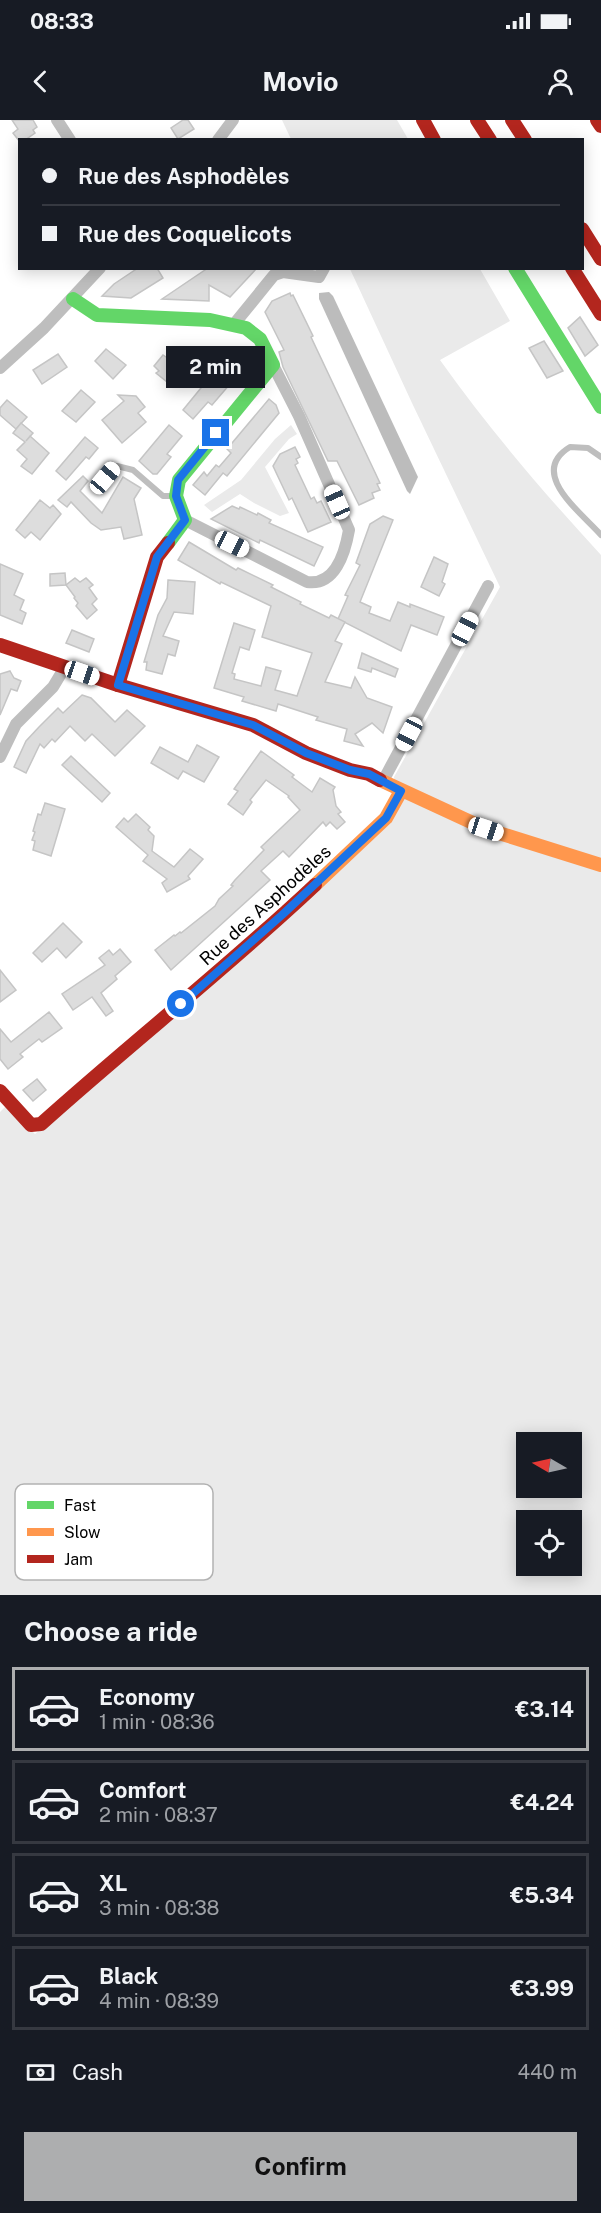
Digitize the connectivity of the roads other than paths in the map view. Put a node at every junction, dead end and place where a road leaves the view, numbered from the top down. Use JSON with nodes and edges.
{"nodes":[{"id":1,"x":57,"y":120,"type":"edge"},
{"id":2,"x":423,"y":120,"type":"edge"},
{"id":3,"x":477,"y":120,"type":"edge"},
{"id":4,"x":513,"y":120,"type":"edge"},
{"id":5,"x":597,"y":120,"type":"edge"},
{"id":6,"x":231,"y":121,"type":"edge"},
{"id":7,"x":601,"y":126,"type":"edge"},
{"id":8,"x":69,"y":138,"type":"edge"},
{"id":9,"x":219,"y":138,"type":"edge"},
{"id":10,"x":433,"y":138,"type":"edge"},
{"id":11,"x":489,"y":138,"type":"edge"},
{"id":12,"x":524,"y":138,"type":"edge"},
{"id":13,"x":584,"y":232,"type":"edge"},
{"id":14,"x":601,"y":259,"type":"edge"},
{"id":15,"x":98,"y":270,"type":"edge"},
{"id":16,"x":323,"y":270,"type":"edge"},
{"id":17,"x":516,"y":270,"type":"edge"},
{"id":18,"x":573,"y":270,"type":"edge"},
{"id":19,"x":73,"y":299,"type":"junction"},
{"id":20,"x":601,"y":314,"type":"edge"},
{"id":21,"x":235,"y":323,"type":"junction"},
{"id":22,"x":273,"y":365,"type":"junction"},
{"id":23,"x":0,"y":368,"type":"edge"},
{"id":24,"x":601,"y":407,"type":"edge"},
{"id":25,"x":601,"y":457,"type":"edge"},
{"id":26,"x":105,"y":478,"type":"dead end"},
{"id":27,"x":176,"y":496,"type":"junction"},
{"id":28,"x":185,"y":520,"type":"junction"},
{"id":29,"x":601,"y":535,"type":"edge"},
{"id":30,"x":488,"y":586,"type":"dead end"},
{"id":31,"x":0,"y":645,"type":"edge"},
{"id":32,"x":64,"y":666,"type":"junction"},
{"id":33,"x":118,"y":685,"type":"junction"},
{"id":34,"x":0,"y":757,"type":"edge"},
{"id":35,"x":383,"y":781,"type":"junction"},
{"id":36,"x":401,"y":791,"type":"junction"},
{"id":37,"x":601,"y":865,"type":"edge"},
{"id":38,"x":1,"y":1093,"type":"edge"}],
"edges":[{"from":1,"to":8,"type":"street"},
{"from":2,"to":10,"type":"main road"},
{"from":3,"to":11,"type":"main road"},
{"from":4,"to":12,"type":"main road"},
{"from":5,"to":7,"type":"main road"},
{"from":6,"to":9,"type":"street"},
{"from":13,"to":14,"type":"main road"},
{"from":15,"to":19,"type":"street"},
{"from":16,"to":21,"type":"street"},
{"from":17,"to":24,"type":"main road"},
{"from":18,"to":20,"type":"main road"},
{"from":19,"to":21,"type":"main road"},
{"from":19,"to":23,"type":"street"},
{"from":21,"to":22,"type":"main road"},
{"from":22,"to":27,"type":"main road"},
{"from":22,"to":28,"type":"street"},
{"from":25,"to":29,"type":"lane"},
{"from":26,"to":27,"type":"lane"},
{"from":27,"to":28,"type":"main road"},
{"from":28,"to":33,"type":"main road"},
{"from":30,"to":35,"type":"street"},
{"from":31,"to":32,"type":"main road"},
{"from":32,"to":33,"type":"main road"},
{"from":32,"to":34,"type":"street"},
{"from":33,"to":35,"type":"main road"},
{"from":35,"to":36,"type":"main road"},
{"from":36,"to":37,"type":"main road"},
{"from":36,"to":38,"type":"main road","name":"Rue des Asphodèles"}]}
